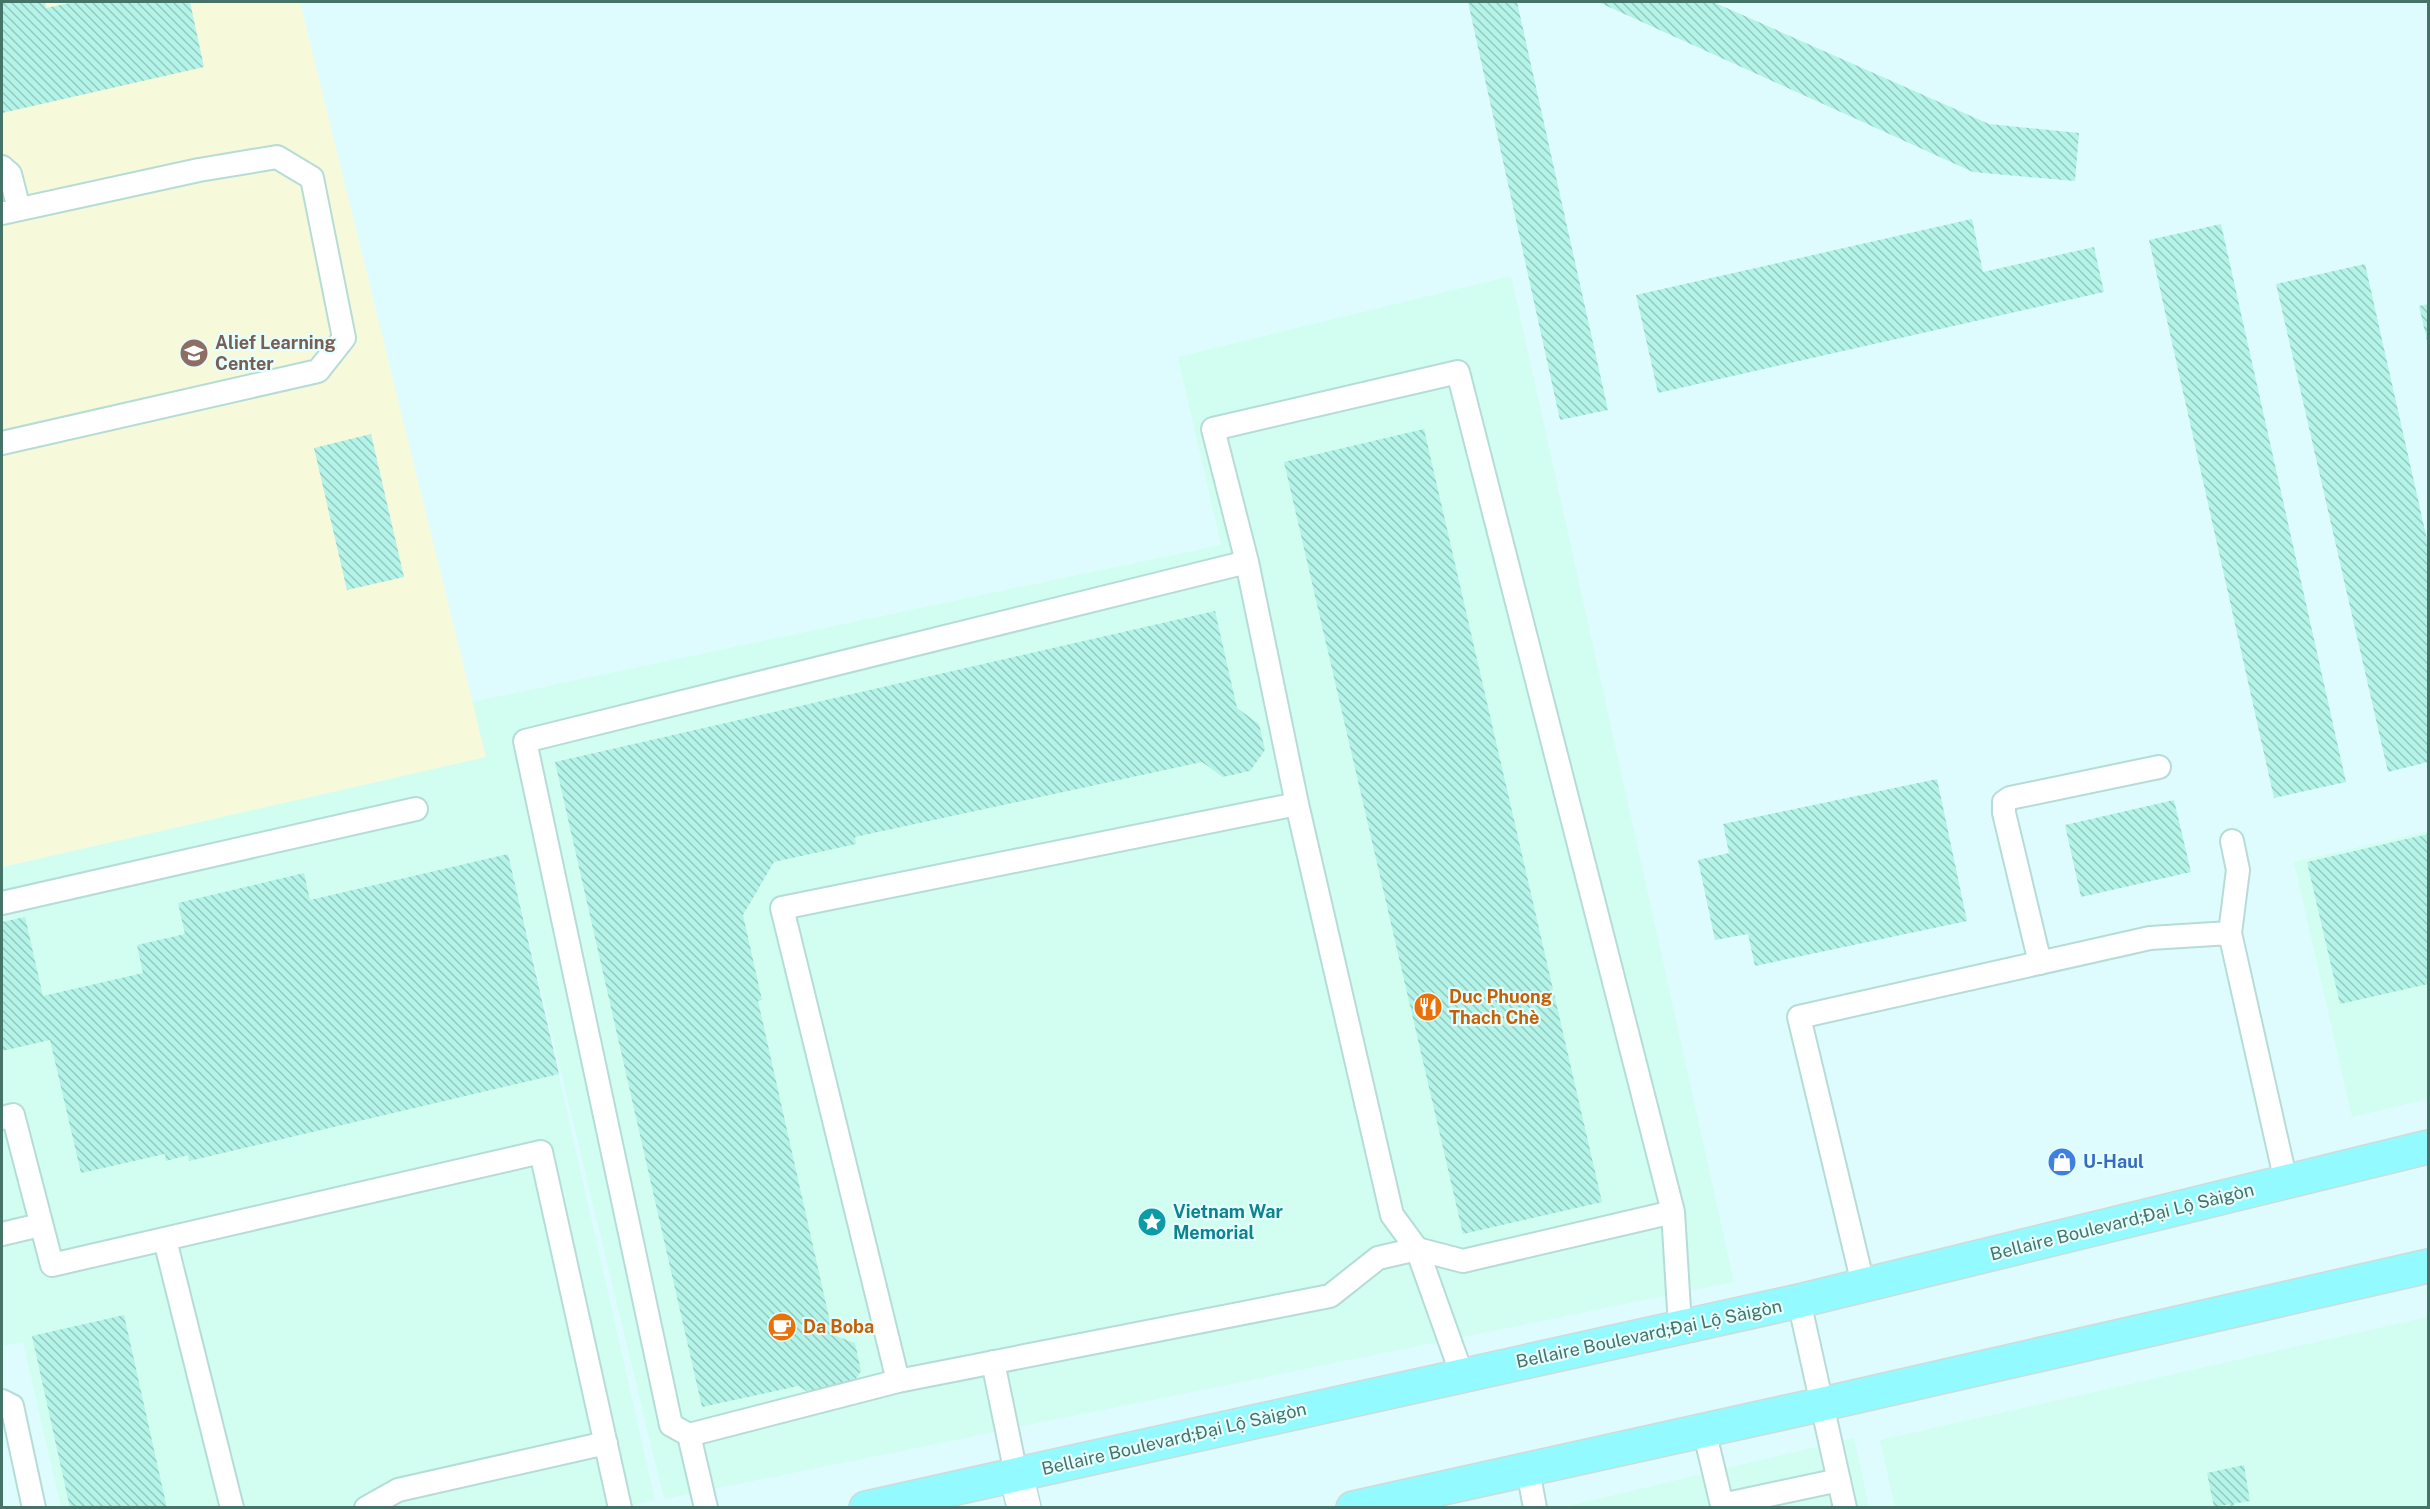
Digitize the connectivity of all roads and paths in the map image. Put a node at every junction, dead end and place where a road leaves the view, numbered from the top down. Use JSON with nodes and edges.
{"nodes":[{"id":1,"x":2,"y":167,"type":"edge"},
{"id":2,"x":10,"y":211,"type":"edge"},
{"id":3,"x":2,"y":443,"type":"edge"},
{"id":4,"x":1247,"y":562,"type":"junction"},
{"id":5,"x":2159,"y":767,"type":"dead end"},
{"id":6,"x":1297,"y":804,"type":"junction"},
{"id":7,"x":417,"y":809,"type":"dead end"},
{"id":8,"x":2232,"y":841,"type":"dead end"},
{"id":9,"x":2,"y":903,"type":"edge"},
{"id":10,"x":2230,"y":933,"type":"junction"},
{"id":11,"x":2040,"y":963,"type":"junction"},
{"id":12,"x":2,"y":1118,"type":"edge"},
{"id":13,"x":2428,"y":1147,"type":"edge"},
{"id":14,"x":2286,"y":1182,"type":"junction"},
{"id":15,"x":1673,"y":1212,"type":"junction"},
{"id":16,"x":40,"y":1225,"type":"junction"},
{"id":17,"x":2,"y":1234,"type":"edge"},
{"id":18,"x":165,"y":1240,"type":"junction"},
{"id":19,"x":1417,"y":1249,"type":"junction"},
{"id":20,"x":2428,"y":1266,"type":"edge"},
{"id":21,"x":1863,"y":1284,"type":"junction"},
{"id":22,"x":1799,"y":1301,"type":"junction"},
{"id":23,"x":1680,"y":1326,"type":"junction"},
{"id":24,"x":993,"y":1362,"type":"junction"},
{"id":25,"x":1462,"y":1375,"type":"junction"},
{"id":26,"x":898,"y":1381,"type":"junction"},
{"id":27,"x":2,"y":1401,"type":"edge"},
{"id":28,"x":1823,"y":1404,"type":"junction"},
{"id":29,"x":1704,"y":1430,"type":"junction"},
{"id":30,"x":689,"y":1434,"type":"junction"},
{"id":31,"x":606,"y":1443,"type":"junction"},
{"id":32,"x":1528,"y":1470,"type":"junction"},
{"id":33,"x":1016,"y":1474,"type":"junction"},
{"id":34,"x":1839,"y":1480,"type":"junction"},
{"id":35,"x":401,"y":1499,"type":"edge"},
{"id":36,"x":34,"y":1508,"type":"edge"},
{"id":37,"x":232,"y":1508,"type":"edge"},
{"id":38,"x":366,"y":1508,"type":"edge"},
{"id":39,"x":620,"y":1508,"type":"edge"},
{"id":40,"x":706,"y":1508,"type":"edge"},
{"id":41,"x":866,"y":1508,"type":"edge"},
{"id":42,"x":1024,"y":1508,"type":"edge"},
{"id":43,"x":1353,"y":1508,"type":"edge"},
{"id":44,"x":1535,"y":1508,"type":"edge"},
{"id":45,"x":1845,"y":1508,"type":"edge"}],
"edges":[{"from":1,"to":2,"type":"lane"},
{"from":2,"to":3,"type":"lane"},
{"from":4,"to":6,"type":"lane"},
{"from":4,"to":15,"type":"lane"},
{"from":4,"to":30,"type":"lane"},
{"from":5,"to":11,"type":"lane"},
{"from":6,"to":19,"type":"lane"},
{"from":6,"to":26,"type":"lane"},
{"from":7,"to":9,"type":"lane"},
{"from":8,"to":10,"type":"lane"},
{"from":10,"to":11,"type":"lane"},
{"from":10,"to":14,"type":"lane"},
{"from":11,"to":21,"type":"lane"},
{"from":12,"to":16,"type":"lane"},
{"from":13,"to":14,"type":"main road","name":"Bellaire Boulevard;Đại Lộ Sàigòn"},
{"from":14,"to":21,"type":"main road","name":"Bellaire Boulevard;Đại Lộ Sàigòn"},
{"from":15,"to":19,"type":"lane"},
{"from":15,"to":23,"type":"lane"},
{"from":16,"to":17,"type":"lane"},
{"from":16,"to":18,"type":"lane"},
{"from":18,"to":31,"type":"lane"},
{"from":18,"to":37,"type":"lane"},
{"from":19,"to":24,"type":"lane"},
{"from":19,"to":25,"type":"lane"},
{"from":20,"to":28,"type":"main road"},
{"from":21,"to":22,"type":"main road","name":"Bellaire Boulevard;Đại Lộ Sàigòn"},
{"from":22,"to":23,"type":"main road","name":"Bellaire Boulevard;Đại Lộ Sàigòn"},
{"from":22,"to":28,"type":"lane"},
{"from":23,"to":25,"type":"main road","name":"Bellaire Boulevard;Đại Lộ Sàigòn"},
{"from":24,"to":26,"type":"lane"},
{"from":24,"to":33,"type":"lane"},
{"from":25,"to":33,"type":"main road","name":"Bellaire Boulevard;Đại Lộ Sàigòn"},
{"from":26,"to":30,"type":"lane"},
{"from":27,"to":36,"type":"lane"},
{"from":28,"to":29,"type":"main road"},
{"from":28,"to":34,"type":"lane"},
{"from":29,"to":32,"type":"main road"},
{"from":29,"to":34,"type":"lane"},
{"from":30,"to":40,"type":"lane"},
{"from":31,"to":35,"type":"lane"},
{"from":31,"to":39,"type":"lane"},
{"from":32,"to":43,"type":"main road"},
{"from":32,"to":44,"type":"lane"},
{"from":33,"to":41,"type":"main road","name":"Bellaire Boulevard;Đại Lộ Sàigòn"},
{"from":33,"to":42,"type":"street"},
{"from":34,"to":45,"type":"lane"},
{"from":35,"to":38,"type":"lane"}]}
